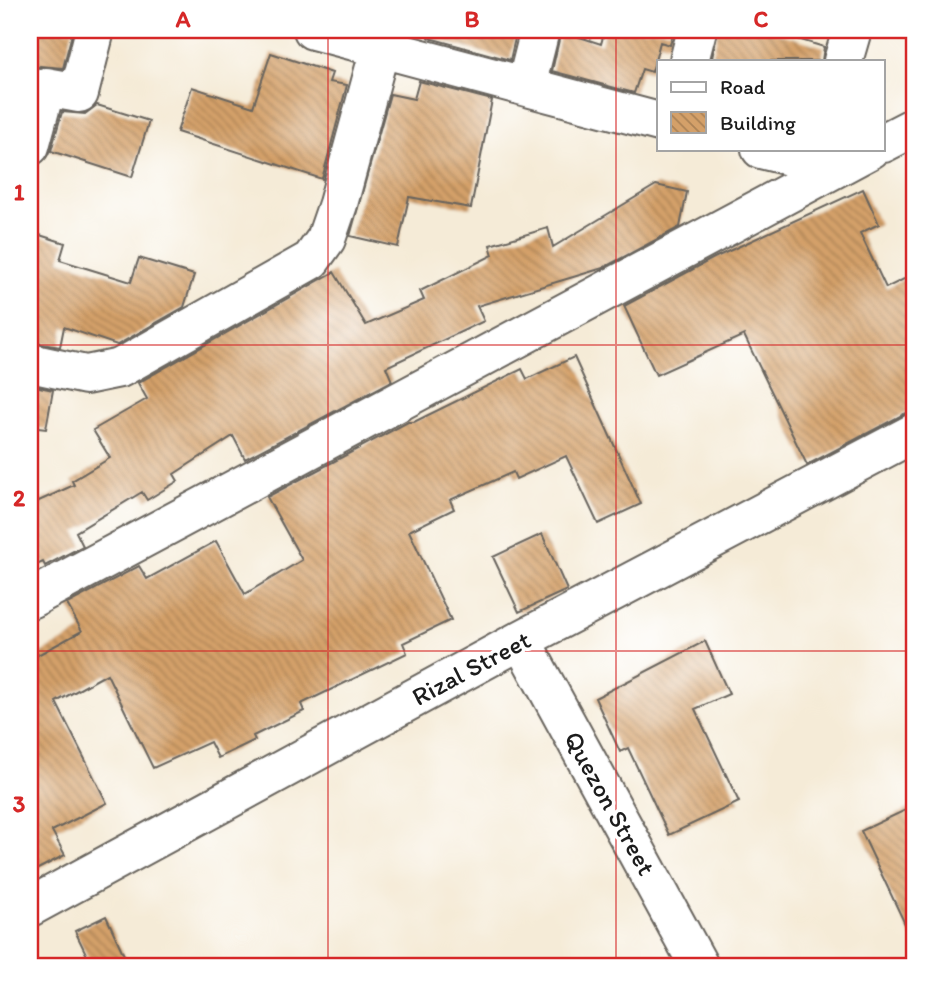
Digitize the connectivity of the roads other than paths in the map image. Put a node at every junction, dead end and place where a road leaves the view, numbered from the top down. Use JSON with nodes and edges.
{"nodes":[{"id":1,"x":96,"y":30,"type":"edge"},
{"id":2,"x":313,"y":30,"type":"edge"},
{"id":3,"x":540,"y":30,"type":"edge"},
{"id":4,"x":698,"y":30,"type":"edge"},
{"id":5,"x":852,"y":30,"type":"edge"},
{"id":6,"x":382,"y":39,"type":"edge"},
{"id":7,"x":689,"y":60,"type":"edge"},
{"id":8,"x":843,"y":60,"type":"edge"},
{"id":9,"x":526,"y":86,"type":"junction"},
{"id":10,"x":657,"y":121,"type":"edge"},
{"id":11,"x":914,"y":127,"type":"edge"},
{"id":12,"x":884,"y":142,"type":"edge"},
{"id":13,"x":30,"y":146,"type":"edge"},
{"id":14,"x":765,"y":150,"type":"edge"},
{"id":15,"x":867,"y":150,"type":"edge"},
{"id":16,"x":814,"y":164,"type":"edge"},
{"id":17,"x":30,"y":363,"type":"edge"},
{"id":18,"x":914,"y":433,"type":"edge"},
{"id":19,"x":30,"y":599,"type":"edge"},
{"id":20,"x":521,"y":640,"type":"junction"},
{"id":21,"x":30,"y":907,"type":"edge"},
{"id":22,"x":686,"y":961,"type":"edge"}],
"edges":[{"from":1,"to":13,"type":"street"},
{"from":2,"to":6,"type":"street"},
{"from":3,"to":9,"type":"street"},
{"from":4,"to":7,"type":"street"},
{"from":5,"to":8,"type":"street"},
{"from":6,"to":9,"type":"street"},
{"from":6,"to":17,"type":"street"},
{"from":9,"to":10,"type":"street"},
{"from":11,"to":12,"type":"street"},
{"from":14,"to":16,"type":"street"},
{"from":15,"to":16,"type":"street"},
{"from":16,"to":19,"type":"street"},
{"from":18,"to":20,"type":"street","name":"Rizal Street"},
{"from":20,"to":21,"type":"street","name":"Rizal Street"},
{"from":20,"to":22,"type":"street","name":"Quezon Street"}]}
